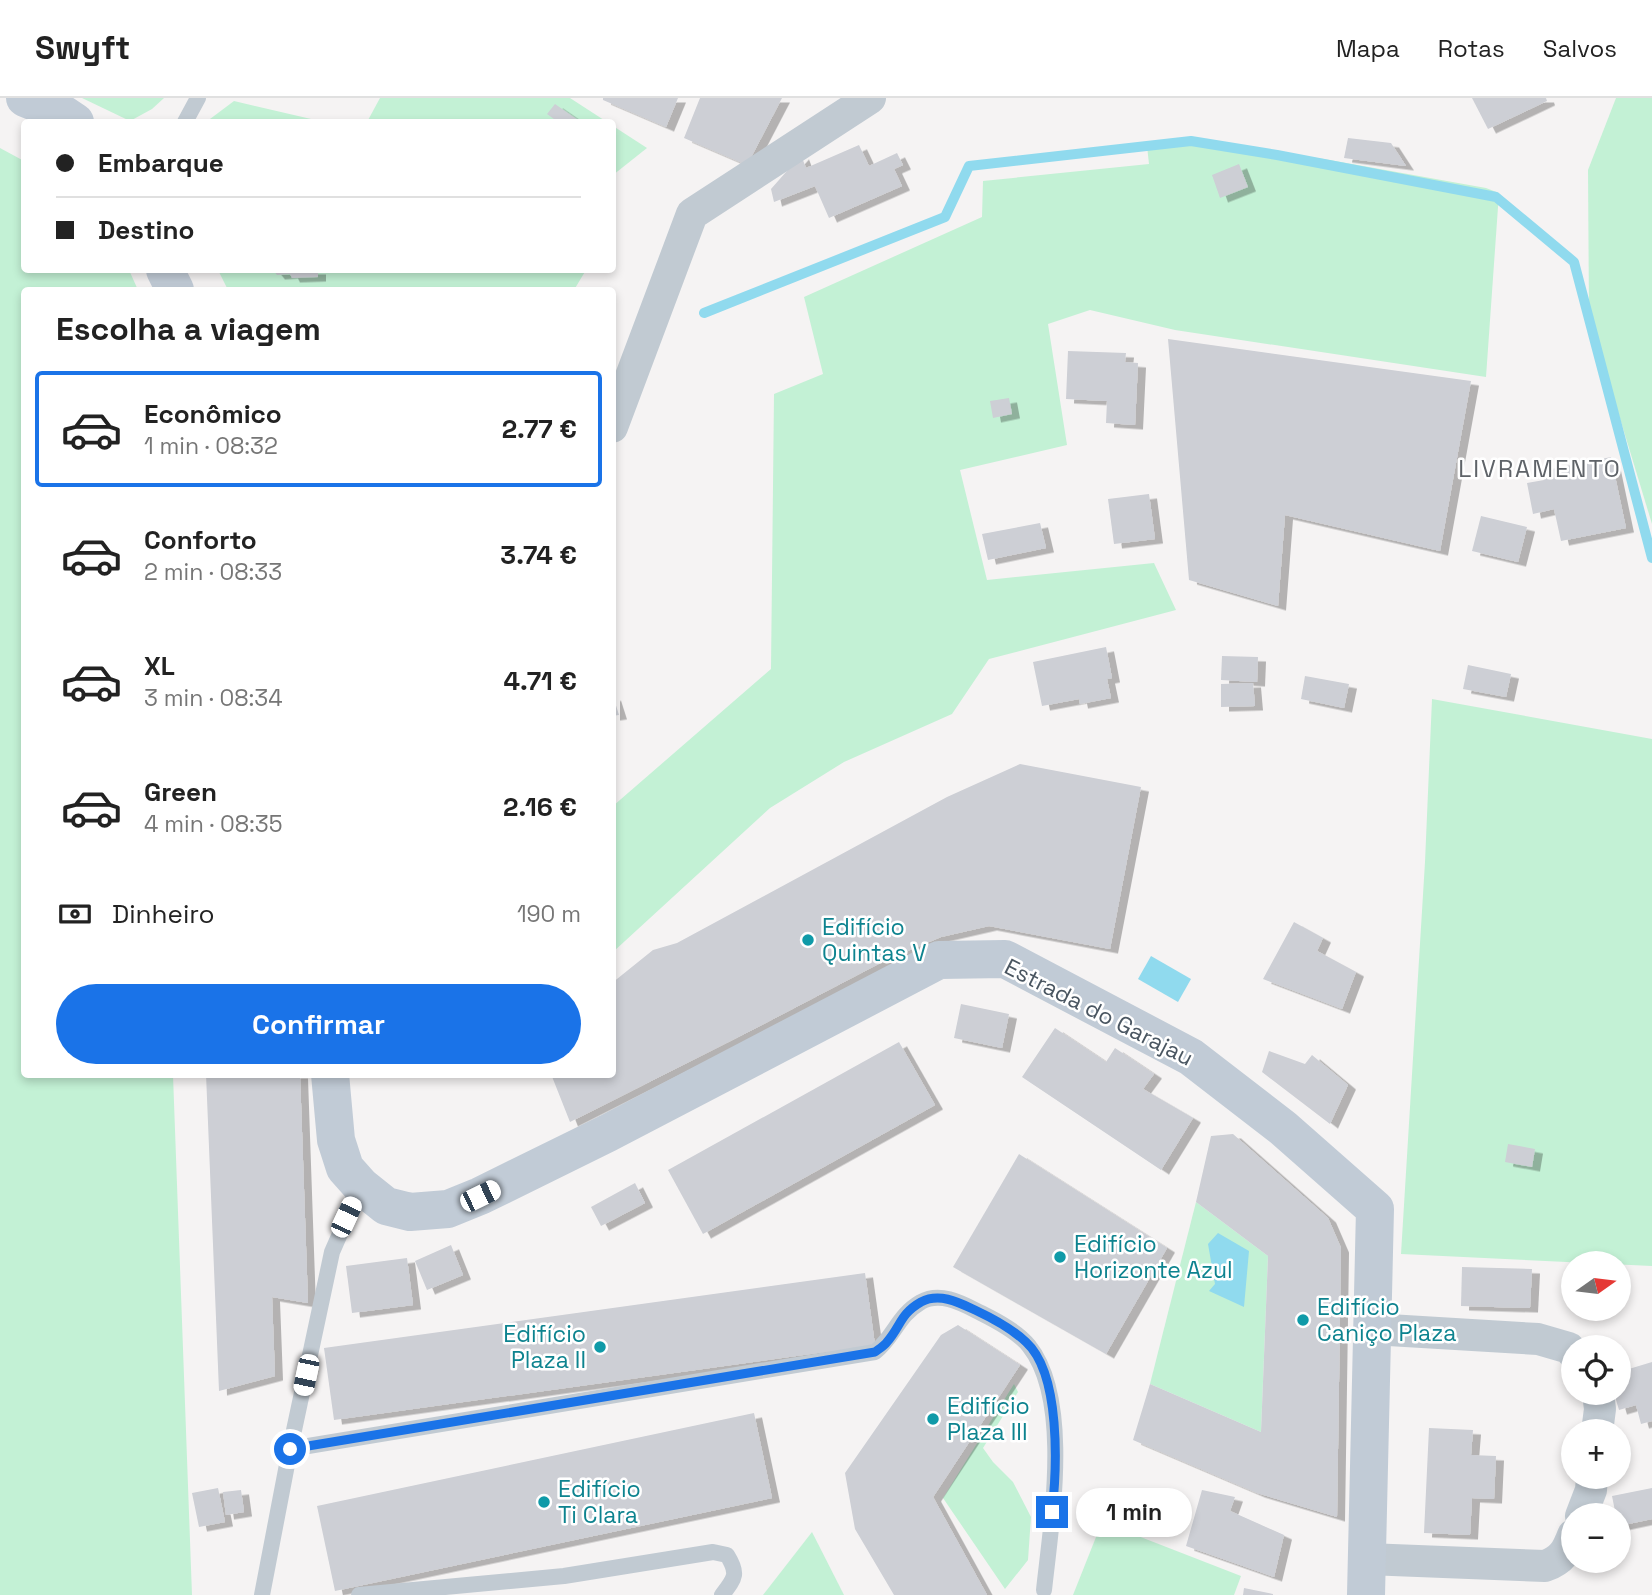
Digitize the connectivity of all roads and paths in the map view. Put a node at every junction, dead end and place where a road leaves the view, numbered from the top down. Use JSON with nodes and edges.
{"nodes":[{"id":1,"x":25,"y":98,"type":"edge"},
{"id":2,"x":198,"y":98,"type":"edge"},
{"id":3,"x":870,"y":98,"type":"edge"},
{"id":4,"x":68,"y":117,"type":"edge"},
{"id":5,"x":187,"y":119,"type":"edge"},
{"id":6,"x":616,"y":416,"type":"edge"},
{"id":7,"x":330,"y":1078,"type":"edge"},
{"id":8,"x":361,"y":1186,"type":"junction"},
{"id":9,"x":1372,"y":1329,"type":"junction"},
{"id":10,"x":1561,"y":1346,"type":"edge"},
{"id":11,"x":290,"y":1449,"type":"junction"},
{"id":12,"x":1561,"y":1558,"type":"edge"},
{"id":13,"x":1366,"y":1577,"type":"edge"},
{"id":14,"x":1044,"y":1590,"type":"dead end"},
{"id":15,"x":262,"y":1595,"type":"edge"},
{"id":16,"x":359,"y":1595,"type":"edge"},
{"id":17,"x":722,"y":1595,"type":"edge"}],
"edges":[{"from":1,"to":4,"type":"street"},
{"from":2,"to":5,"type":"lane"},
{"from":3,"to":6,"type":"street"},
{"from":7,"to":8,"type":"street","name":"Estrada do Garajau"},
{"from":8,"to":9,"type":"street","name":"Estrada do Garajau"},
{"from":8,"to":11,"type":"lane"},
{"from":9,"to":10,"type":"street"},
{"from":9,"to":13,"type":"street","name":"Estrada do Garajau"},
{"from":11,"to":14,"type":"lane"},
{"from":11,"to":15,"type":"lane"},
{"from":12,"to":13,"type":"street"},
{"from":16,"to":17,"type":"lane"}]}
